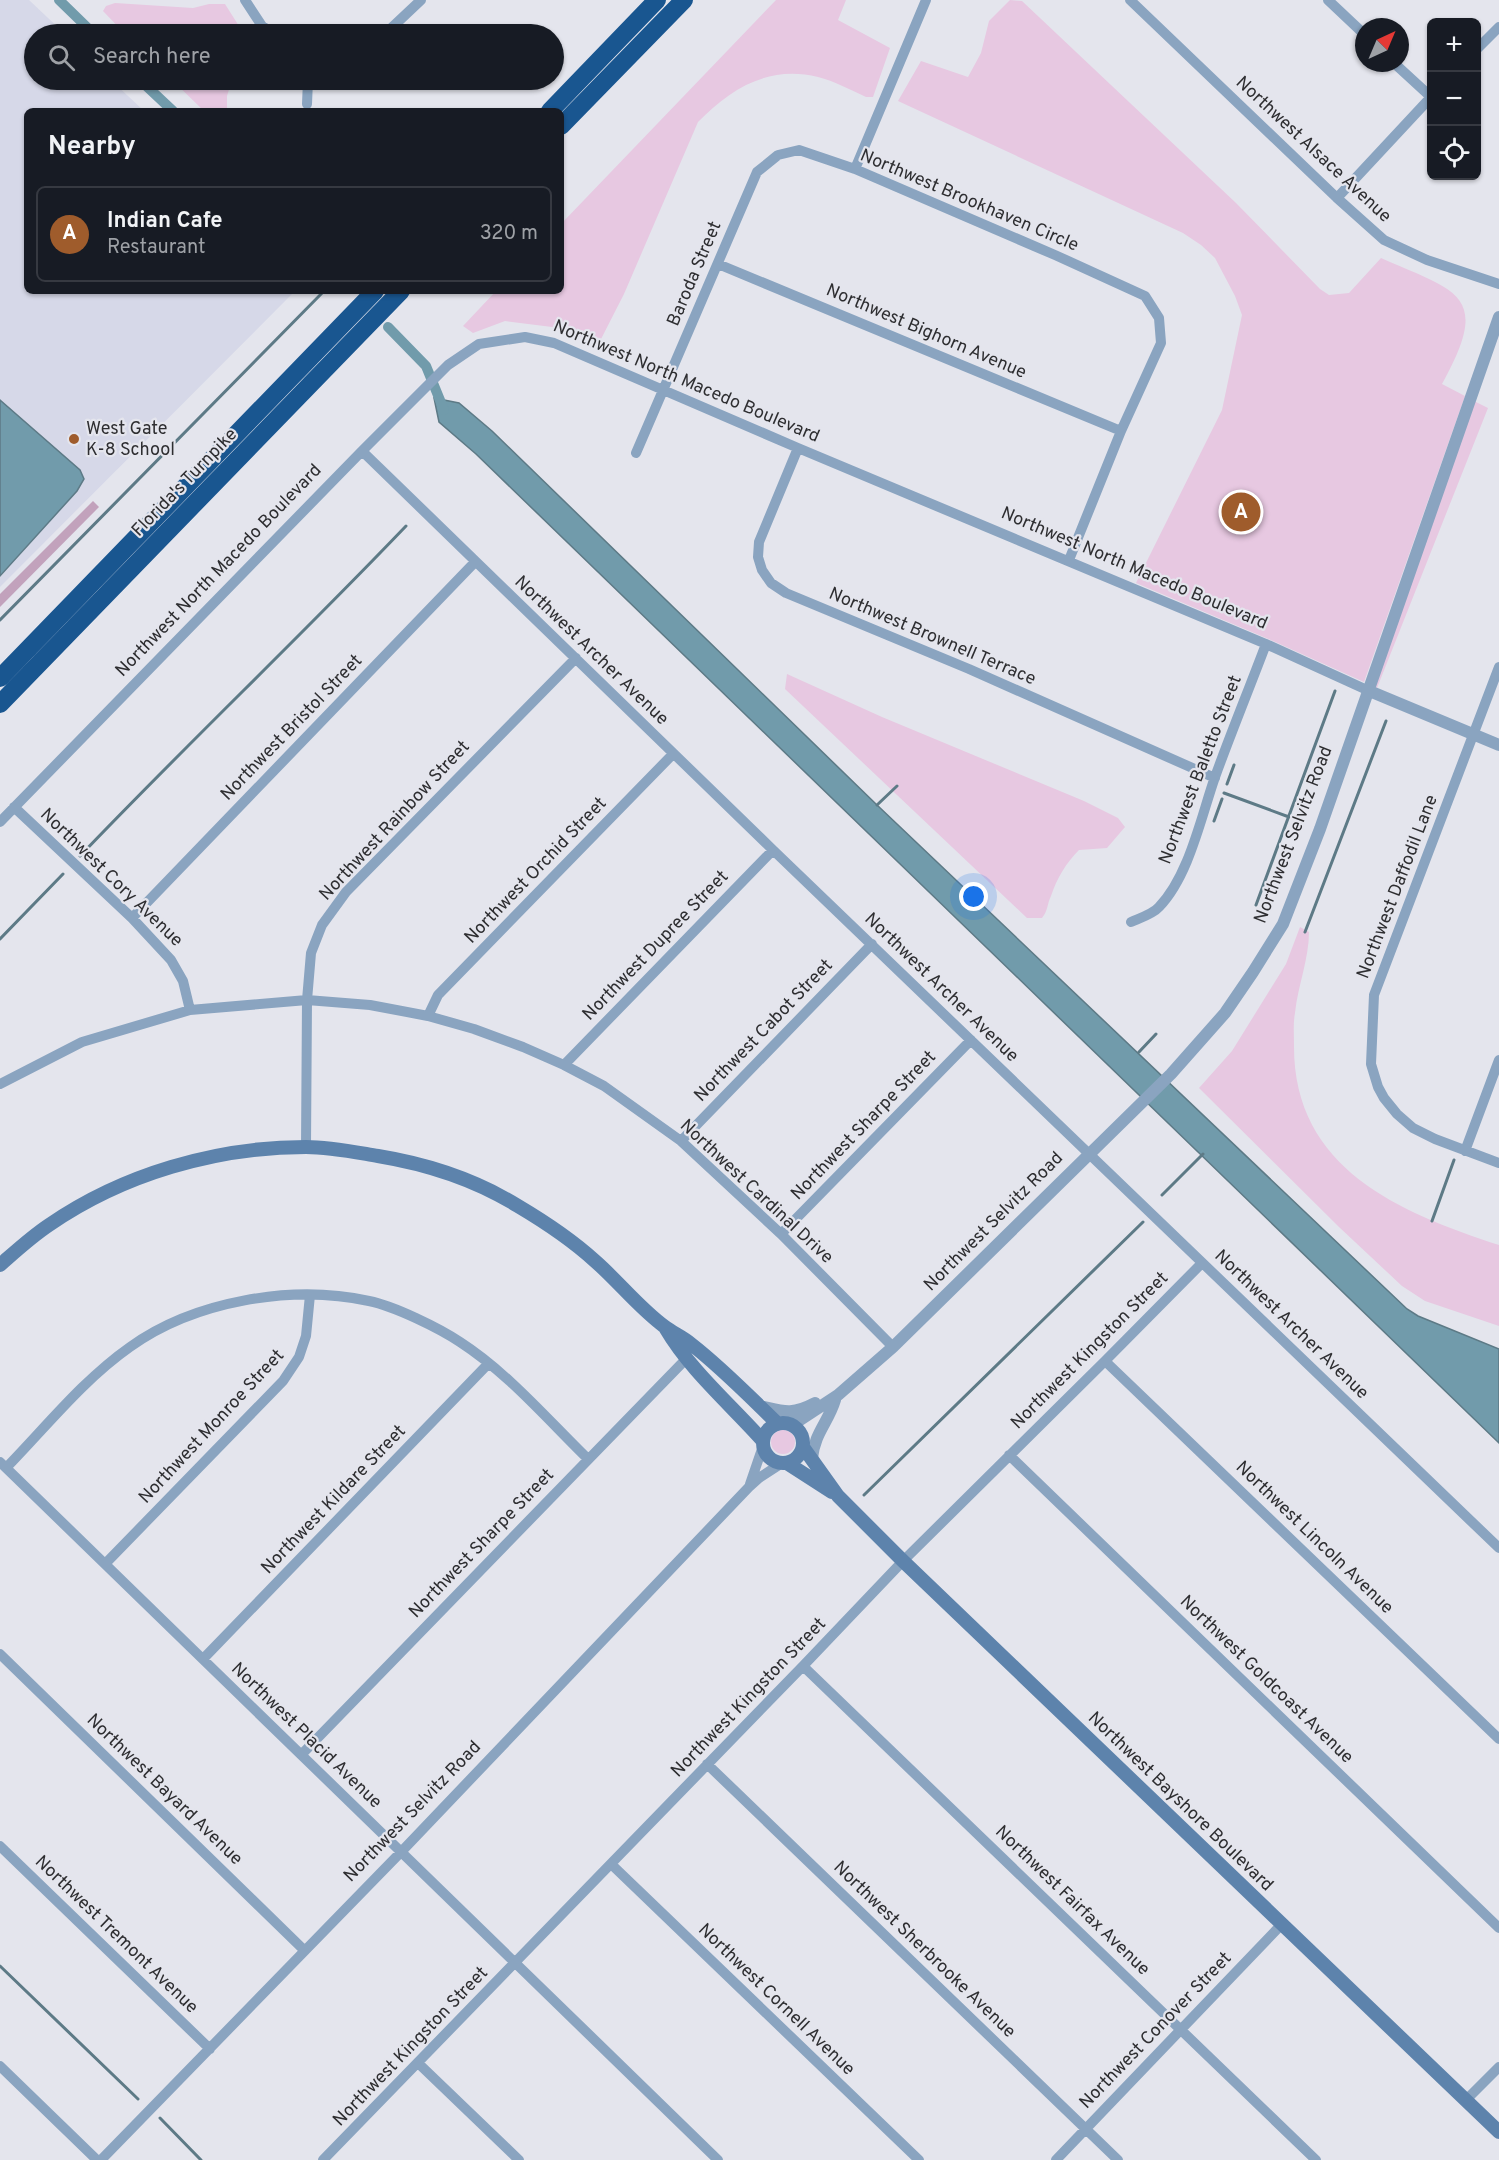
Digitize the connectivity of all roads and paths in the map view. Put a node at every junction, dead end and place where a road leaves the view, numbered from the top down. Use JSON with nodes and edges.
{"nodes":[{"id":1,"x":245,"y":0,"type":"edge"},
{"id":2,"x":421,"y":0,"type":"edge"},
{"id":3,"x":657,"y":0,"type":"edge"},
{"id":4,"x":684,"y":0,"type":"edge"},
{"id":5,"x":926,"y":0,"type":"edge"},
{"id":6,"x":1130,"y":0,"type":"edge"},
{"id":7,"x":1328,"y":0,"type":"edge"},
{"id":8,"x":260,"y":24,"type":"edge"},
{"id":9,"x":396,"y":24,"type":"edge"},
{"id":10,"x":1355,"y":26,"type":"edge"},
{"id":11,"x":1499,"y":27,"type":"edge"},
{"id":12,"x":1481,"y":45,"type":"edge"},
{"id":13,"x":1404,"y":72,"type":"edge"},
{"id":14,"x":308,"y":90,"type":"edge"},
{"id":15,"x":1427,"y":93,"type":"edge"},
{"id":16,"x":1427,"y":101,"type":"edge"},
{"id":17,"x":307,"y":104,"type":"dead end"},
{"id":18,"x":553,"y":108,"type":"edge"},
{"id":19,"x":564,"y":123,"type":"edge"},
{"id":20,"x":855,"y":169,"type":"junction"},
{"id":21,"x":757,"y":172,"type":"joint"},
{"id":22,"x":1337,"y":198,"type":"junction"},
{"id":23,"x":718,"y":264,"type":"junction"},
{"id":24,"x":1499,"y":284,"type":"edge"},
{"id":25,"x":372,"y":294,"type":"edge"},
{"id":26,"x":398,"y":294,"type":"edge"},
{"id":27,"x":1499,"y":317,"type":"edge"},
{"id":28,"x":663,"y":390,"type":"junction"},
{"id":29,"x":1121,"y":431,"type":"junction"},
{"id":30,"x":798,"y":448,"type":"junction"},
{"id":31,"x":362,"y":451,"type":"junction"},
{"id":32,"x":636,"y":453,"type":"dead end"},
{"id":33,"x":1069,"y":560,"type":"junction"},
{"id":34,"x":475,"y":562,"type":"junction"},
{"id":35,"x":1266,"y":645,"type":"junction"},
{"id":36,"x":576,"y":658,"type":"junction"},
{"id":37,"x":1499,"y":667,"type":"edge"},
{"id":38,"x":0,"y":678,"type":"edge"},
{"id":39,"x":1367,"y":690,"type":"junction"},
{"id":40,"x":0,"y":704,"type":"edge"},
{"id":41,"x":1474,"y":735,"type":"junction"},
{"id":42,"x":1499,"y":745,"type":"edge"},
{"id":43,"x":673,"y":754,"type":"junction"},
{"id":44,"x":1215,"y":778,"type":"junction"},
{"id":45,"x":14,"y":807,"type":"junction"},
{"id":46,"x":0,"y":822,"type":"edge"},
{"id":47,"x":773,"y":850,"type":"junction"},
{"id":48,"x":132,"y":918,"type":"junction"},
{"id":49,"x":1131,"y":922,"type":"dead end"},
{"id":50,"x":872,"y":944,"type":"junction"},
{"id":51,"x":307,"y":1000,"type":"junction"},
{"id":52,"x":190,"y":1010,"type":"junction"},
{"id":53,"x":428,"y":1016,"type":"junction"},
{"id":54,"x":971,"y":1040,"type":"junction"},
{"id":55,"x":1499,"y":1060,"type":"edge"},
{"id":56,"x":564,"y":1065,"type":"junction"},
{"id":57,"x":0,"y":1084,"type":"edge"},
{"id":58,"x":681,"y":1141,"type":"junction"},
{"id":59,"x":306,"y":1147,"type":"junction"},
{"id":60,"x":1465,"y":1150,"type":"junction"},
{"id":61,"x":1088,"y":1154,"type":"junction"},
{"id":62,"x":1499,"y":1163,"type":"edge"},
{"id":63,"x":781,"y":1234,"type":"junction"},
{"id":64,"x":1202,"y":1263,"type":"junction"},
{"id":65,"x":0,"y":1265,"type":"edge"},
{"id":66,"x":310,"y":1295,"type":"junction"},
{"id":67,"x":665,"y":1327,"type":"junction"},
{"id":68,"x":893,"y":1347,"type":"junction"},
{"id":69,"x":687,"y":1358,"type":"junction"},
{"id":70,"x":1105,"y":1361,"type":"junction"},
{"id":71,"x":488,"y":1364,"type":"junction"},
{"id":72,"x":835,"y":1398,"type":"junction"},
{"id":73,"x":759,"y":1406,"type":"junction"},
{"id":74,"x":782,"y":1424,"type":"junction"},
{"id":75,"x":763,"y":1444,"type":"junction"},
{"id":76,"x":803,"y":1445,"type":"junction"},
{"id":77,"x":1009,"y":1455,"type":"junction"},
{"id":78,"x":812,"y":1458,"type":"junction"},
{"id":79,"x":588,"y":1459,"type":"junction"},
{"id":80,"x":784,"y":1463,"type":"junction"},
{"id":81,"x":3,"y":1465,"type":"edge"},
{"id":82,"x":748,"y":1487,"type":"junction"},
{"id":83,"x":838,"y":1496,"type":"junction"},
{"id":84,"x":1499,"y":1548,"type":"edge"},
{"id":85,"x":903,"y":1561,"type":"junction"},
{"id":86,"x":105,"y":1564,"type":"junction"},
{"id":87,"x":0,"y":1654,"type":"edge"},
{"id":88,"x":203,"y":1659,"type":"junction"},
{"id":89,"x":803,"y":1666,"type":"junction"},
{"id":90,"x":1499,"y":1739,"type":"edge"},
{"id":91,"x":302,"y":1754,"type":"junction"},
{"id":92,"x":707,"y":1764,"type":"junction"},
{"id":93,"x":0,"y":1846,"type":"edge"},
{"id":94,"x":402,"y":1851,"type":"junction"},
{"id":95,"x":611,"y":1864,"type":"junction"},
{"id":96,"x":1281,"y":1925,"type":"junction"},
{"id":97,"x":1499,"y":1928,"type":"edge"},
{"id":98,"x":304,"y":1950,"type":"junction"},
{"id":99,"x":516,"y":1962,"type":"junction"},
{"id":100,"x":1181,"y":2029,"type":"junction"},
{"id":101,"x":210,"y":2049,"type":"junction"},
{"id":102,"x":418,"y":2063,"type":"junction"},
{"id":103,"x":0,"y":2066,"type":"edge"},
{"id":104,"x":1499,"y":2067,"type":"edge"},
{"id":105,"x":1466,"y":2100,"type":"junction"},
{"id":106,"x":1085,"y":2129,"type":"junction"},
{"id":107,"x":1499,"y":2132,"type":"edge"},
{"id":108,"x":99,"y":2160,"type":"edge"},
{"id":109,"x":323,"y":2160,"type":"edge"},
{"id":110,"x":519,"y":2160,"type":"edge"},
{"id":111,"x":718,"y":2160,"type":"edge"},
{"id":112,"x":919,"y":2160,"type":"edge"},
{"id":113,"x":1056,"y":2160,"type":"edge"},
{"id":114,"x":1118,"y":2160,"type":"edge"},
{"id":115,"x":1316,"y":2160,"type":"edge"}],
"edges":[{"from":1,"to":8,"type":"street"},
{"from":2,"to":9,"type":"street"},
{"from":3,"to":18,"type":"highway"},
{"from":4,"to":19,"type":"highway"},
{"from":5,"to":20,"type":"street"},
{"from":6,"to":22,"type":"street","name":"Northwest Alsace Avenue"},
{"from":7,"to":10,"type":"street"},
{"from":11,"to":12,"type":"street"},
{"from":13,"to":15,"type":"street"},
{"from":14,"to":17,"type":"street"},
{"from":16,"to":22,"type":"street"},
{"from":20,"to":21,"type":"street","name":"Northwest Brookhaven Circle"},
{"from":20,"to":29,"type":"street","name":"Northwest Brookhaven Circle"},
{"from":21,"to":23,"type":"street","name":"Baroda Street"},
{"from":22,"to":24,"type":"street","name":"Northwest Alsace Avenue"},
{"from":23,"to":28,"type":"street","name":"Baroda Street"},
{"from":23,"to":29,"type":"street","name":"Northwest Bighorn Avenue"},
{"from":25,"to":38,"type":"highway","name":"Florida's Turnpike"},
{"from":26,"to":40,"type":"highway","name":"Florida's Turnpike"},
{"from":27,"to":39,"type":"street","name":"Northwest Selvitz Road"},
{"from":28,"to":30,"type":"street","name":"Northwest North Macedo Boulevard"},
{"from":28,"to":31,"type":"street","name":"Northwest North Macedo Boulevard"},
{"from":28,"to":32,"type":"street","name":"Baroda Street"},
{"from":29,"to":33,"type":"street"},
{"from":30,"to":33,"type":"street","name":"Northwest North Macedo Boulevard"},
{"from":30,"to":44,"type":"street","name":"Northwest Brownell Terrace"},
{"from":31,"to":34,"type":"street","name":"Northwest Archer Avenue"},
{"from":31,"to":45,"type":"street","name":"Northwest North Macedo Boulevard"},
{"from":33,"to":35,"type":"street","name":"Northwest North Macedo Boulevard"},
{"from":34,"to":36,"type":"street","name":"Northwest Archer Avenue"},
{"from":34,"to":48,"type":"street","name":"Northwest Bristol Street"},
{"from":35,"to":39,"type":"street","name":"Northwest North Macedo Boulevard"},
{"from":35,"to":44,"type":"street","name":"Northwest Baletto Street"},
{"from":36,"to":43,"type":"street","name":"Northwest Archer Avenue"},
{"from":36,"to":51,"type":"street","name":"Northwest Rainbow Street"},
{"from":37,"to":41,"type":"street","name":"Northwest Daffodil Lane"},
{"from":39,"to":41,"type":"street","name":"Northwest North Macedo Boulevard"},
{"from":39,"to":61,"type":"street","name":"Northwest Selvitz Road"},
{"from":41,"to":42,"type":"street","name":"Northwest North Macedo Boulevard"},
{"from":41,"to":60,"type":"street","name":"Northwest Daffodil Lane"},
{"from":43,"to":47,"type":"street","name":"Northwest Archer Avenue"},
{"from":43,"to":53,"type":"street","name":"Northwest Orchid Street"},
{"from":44,"to":49,"type":"street","name":"Northwest Baletto Street"},
{"from":45,"to":46,"type":"street","name":"Northwest North Macedo Boulevard"},
{"from":45,"to":48,"type":"street","name":"Northwest Cory Avenue"},
{"from":47,"to":50,"type":"street","name":"Northwest Archer Avenue"},
{"from":47,"to":56,"type":"street","name":"Northwest Dupree Street"},
{"from":48,"to":52,"type":"street","name":"Northwest Cory Avenue"},
{"from":50,"to":54,"type":"street","name":"Northwest Archer Avenue"},
{"from":50,"to":58,"type":"street","name":"Northwest Cabot Street"},
{"from":51,"to":52,"type":"street","name":"Northwest Cardinal Drive"},
{"from":51,"to":53,"type":"street","name":"Northwest Cardinal Drive"},
{"from":51,"to":59,"type":"street","name":"Northwest Rainbow Street"},
{"from":52,"to":57,"type":"street","name":"Northwest Cardinal Drive"},
{"from":53,"to":56,"type":"street","name":"Northwest Cardinal Drive"},
{"from":54,"to":61,"type":"street","name":"Northwest Archer Avenue"},
{"from":54,"to":63,"type":"street","name":"Northwest Sharpe Street"},
{"from":55,"to":60,"type":"street"},
{"from":56,"to":58,"type":"street","name":"Northwest Cardinal Drive"},
{"from":58,"to":63,"type":"street","name":"Northwest Cardinal Drive"},
{"from":59,"to":65,"type":"main road"},
{"from":59,"to":67,"type":"main road"},
{"from":60,"to":62,"type":"street","name":"Northwest Daffodil Lane"},
{"from":61,"to":64,"type":"street","name":"Northwest Archer Avenue"},
{"from":61,"to":68,"type":"street","name":"Northwest Selvitz Road"},
{"from":63,"to":68,"type":"street","name":"Northwest Cardinal Drive"},
{"from":64,"to":70,"type":"street","name":"Northwest Kingston Street"},
{"from":64,"to":84,"type":"street","name":"Northwest Archer Avenue"},
{"from":66,"to":71,"type":"street"},
{"from":66,"to":81,"type":"street"},
{"from":66,"to":86,"type":"street","name":"Northwest Monroe Street"},
{"from":67,"to":69,"type":"main road"},
{"from":67,"to":73,"type":"main road"},
{"from":68,"to":72,"type":"street","name":"Northwest Selvitz Road"},
{"from":69,"to":75,"type":"main road"},
{"from":69,"to":79,"type":"street","name":"Northwest Sharpe Street"},
{"from":70,"to":77,"type":"street","name":"Northwest Kingston Street"},
{"from":70,"to":90,"type":"street","name":"Northwest Lincoln Avenue"},
{"from":71,"to":79,"type":"street"},
{"from":71,"to":88,"type":"street","name":"Northwest Kildare Street"},
{"from":72,"to":73,"type":"street"},
{"from":72,"to":74,"type":"street","name":"Northwest Selvitz Road"},
{"from":72,"to":76,"type":"street","name":"Northwest Selvitz Road"},
{"from":72,"to":78,"type":"street"},
{"from":73,"to":74,"type":"main road"},
{"from":74,"to":75,"type":"main road"},
{"from":74,"to":76,"type":"main road"},
{"from":75,"to":80,"type":"main road"},
{"from":75,"to":82,"type":"street","name":"Northwest Selvitz Road"},
{"from":76,"to":78,"type":"main road","name":"Northwest Bayshore Boulevard"},
{"from":76,"to":80,"type":"main road"},
{"from":77,"to":85,"type":"street","name":"Northwest Kingston Street"},
{"from":77,"to":97,"type":"street","name":"Northwest Goldcoast Avenue"},
{"from":78,"to":83,"type":"main road","name":"Northwest Bayshore Boulevard"},
{"from":79,"to":91,"type":"street","name":"Northwest Sharpe Street"},
{"from":80,"to":82,"type":"street","name":"Northwest Selvitz Road"},
{"from":80,"to":83,"type":"main road","name":"Northwest Bayshore Boulevard"},
{"from":81,"to":86,"type":"street","name":"Northwest Placid Avenue"},
{"from":82,"to":94,"type":"street","name":"Northwest Selvitz Road"},
{"from":83,"to":85,"type":"main road","name":"Northwest Bayshore Boulevard"},
{"from":85,"to":89,"type":"street","name":"Northwest Kingston Street"},
{"from":85,"to":96,"type":"main road","name":"Northwest Bayshore Boulevard"},
{"from":86,"to":88,"type":"street","name":"Northwest Placid Avenue"},
{"from":87,"to":98,"type":"street","name":"Northwest Bayard Avenue"},
{"from":88,"to":91,"type":"street","name":"Northwest Placid Avenue"},
{"from":89,"to":92,"type":"street","name":"Northwest Kingston Street"},
{"from":89,"to":100,"type":"street","name":"Northwest Fairfax Avenue"},
{"from":91,"to":94,"type":"street","name":"Northwest Placid Avenue"},
{"from":92,"to":95,"type":"street","name":"Northwest Kingston Street"},
{"from":92,"to":106,"type":"street","name":"Northwest Sherbrooke Avenue"},
{"from":93,"to":101,"type":"street","name":"Northwest Tremont Avenue"},
{"from":94,"to":98,"type":"street","name":"Northwest Selvitz Road"},
{"from":94,"to":99,"type":"street","name":"Northwest Placid Avenue"},
{"from":95,"to":99,"type":"street","name":"Northwest Kingston Street"},
{"from":95,"to":112,"type":"street","name":"Northwest Cornell Avenue"},
{"from":96,"to":100,"type":"street","name":"Northwest Conover Street"},
{"from":96,"to":105,"type":"main road","name":"Northwest Bayshore Boulevard"},
{"from":98,"to":101,"type":"street","name":"Northwest Selvitz Road"},
{"from":99,"to":102,"type":"street","name":"Northwest Kingston Street"},
{"from":99,"to":111,"type":"street","name":"Northwest Placid Avenue"},
{"from":100,"to":106,"type":"street","name":"Northwest Conover Street"},
{"from":100,"to":115,"type":"street","name":"Northwest Fairfax Avenue"},
{"from":101,"to":108,"type":"street","name":"Northwest Selvitz Road"},
{"from":102,"to":109,"type":"street","name":"Northwest Kingston Street"},
{"from":102,"to":110,"type":"street"},
{"from":103,"to":108,"type":"street"},
{"from":104,"to":105,"type":"street"},
{"from":105,"to":107,"type":"main road","name":"Northwest Bayshore Boulevard"},
{"from":106,"to":113,"type":"street","name":"Northwest Conover Street"},
{"from":106,"to":114,"type":"street","name":"Northwest Sherbrooke Avenue"}]}
